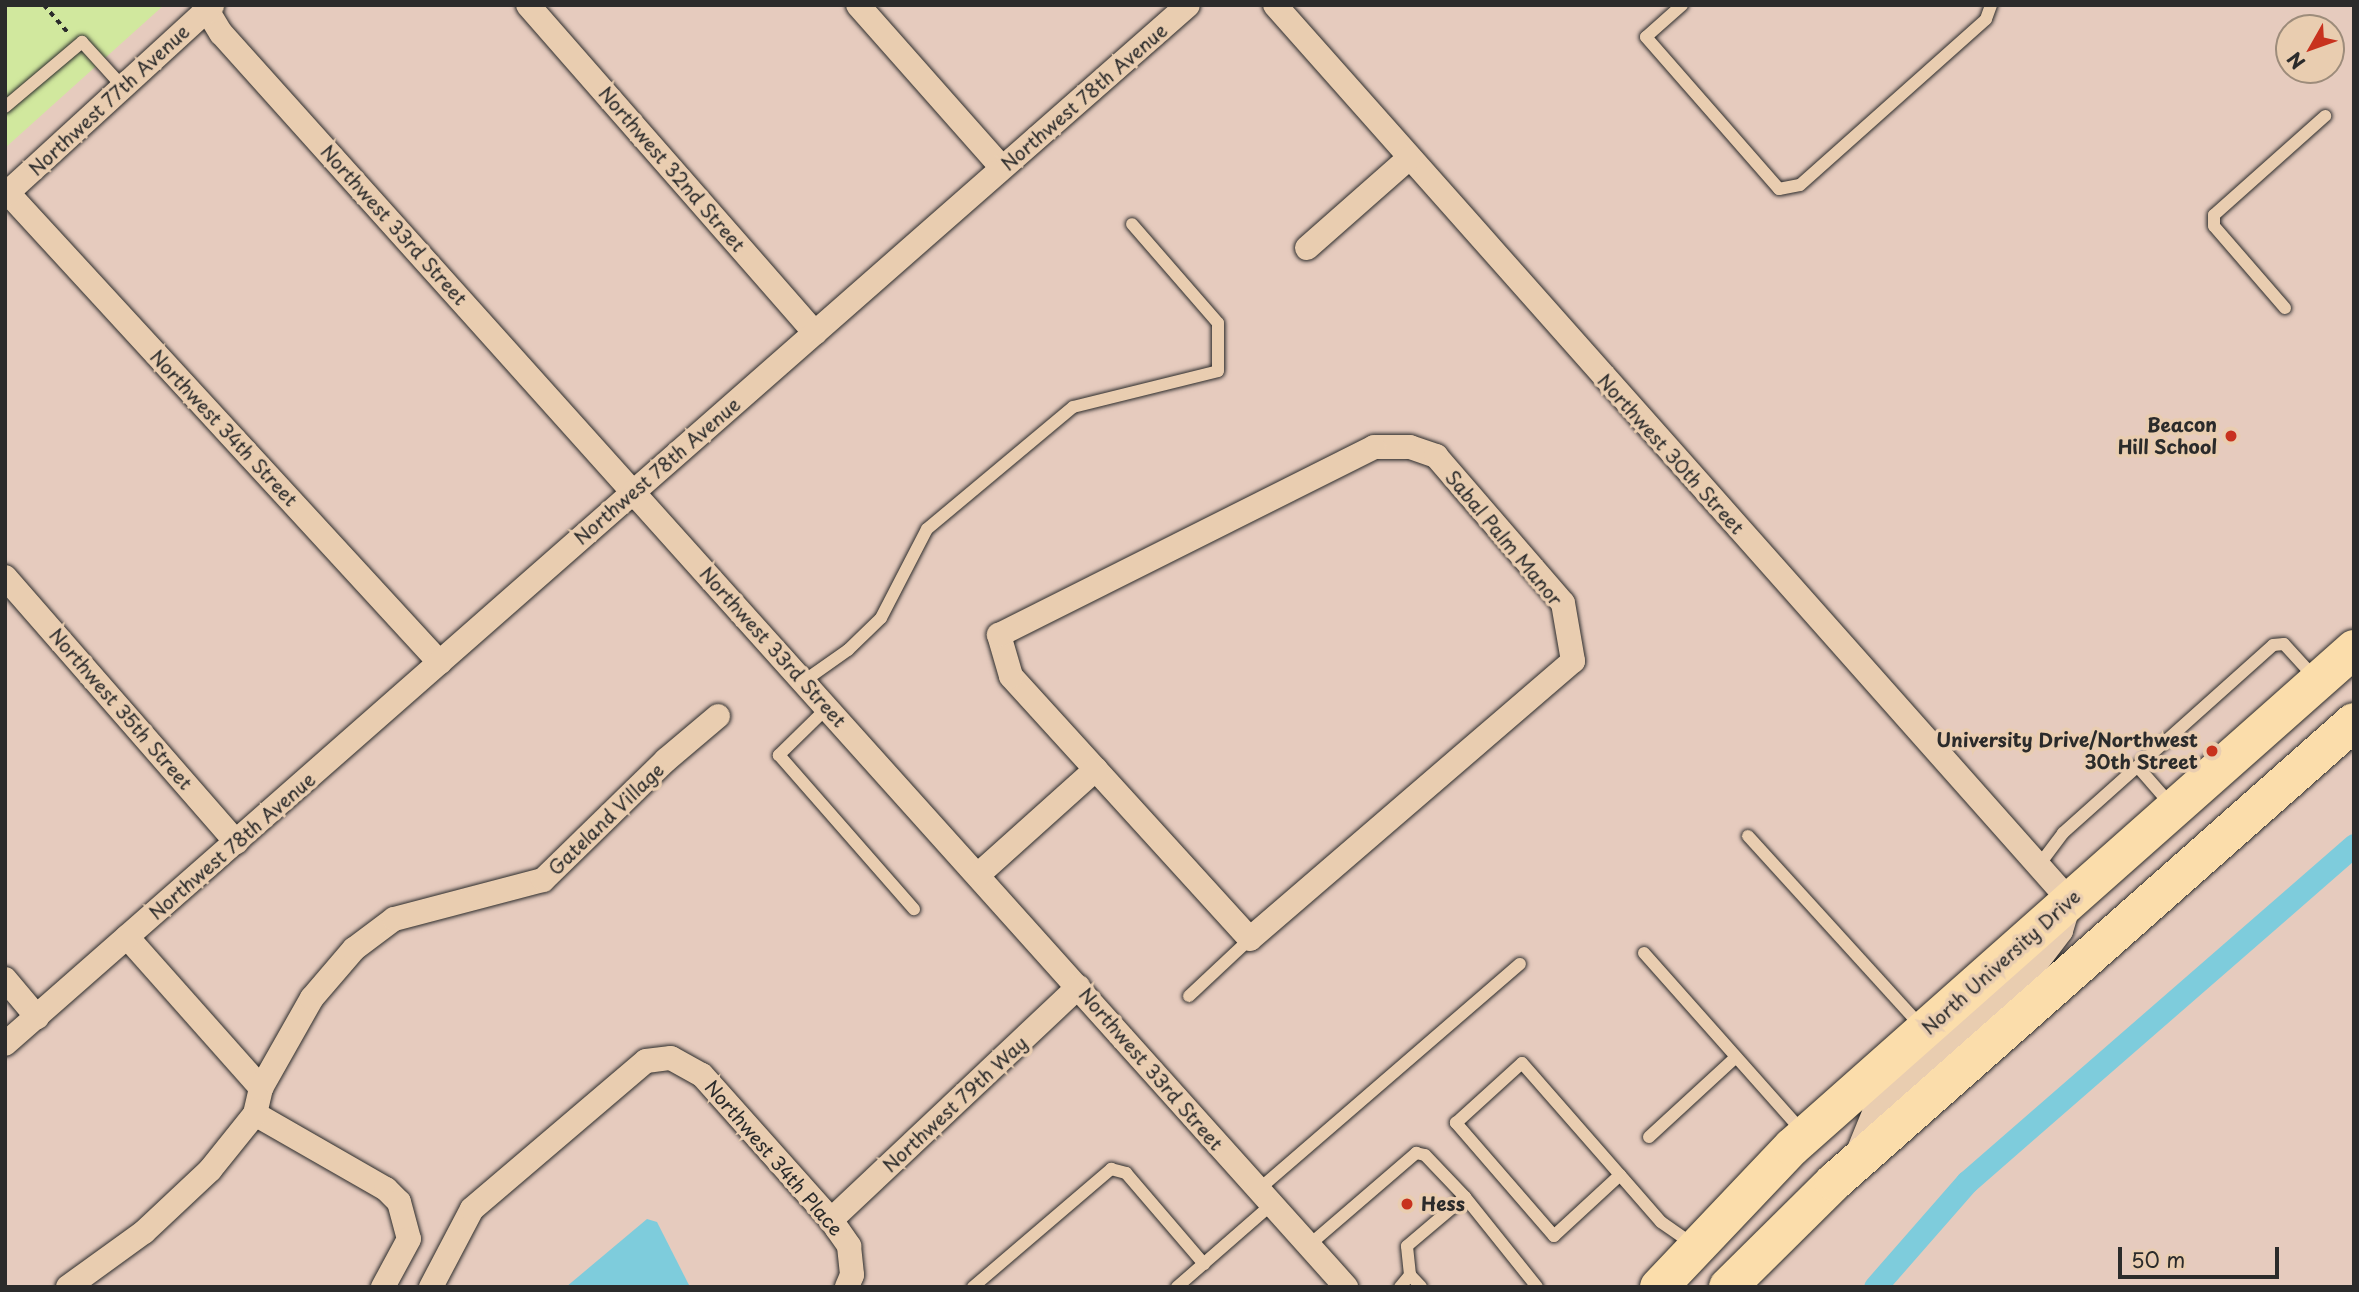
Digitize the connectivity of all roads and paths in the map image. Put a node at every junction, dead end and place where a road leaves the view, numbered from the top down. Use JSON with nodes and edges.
{"nodes":[{"id":1,"x":44,"y":5,"type":"edge"},
{"id":2,"x":528,"y":5,"type":"edge"},
{"id":3,"x":858,"y":5,"type":"edge"},
{"id":4,"x":1275,"y":5,"type":"edge"},
{"id":5,"x":1682,"y":5,"type":"edge"},
{"id":6,"x":1990,"y":5,"type":"edge"},
{"id":7,"x":50,"y":6,"type":"edge"},
{"id":8,"x":208,"y":7,"type":"edge"},
{"id":9,"x":1184,"y":7,"type":"edge"},
{"id":10,"x":77,"y":46,"type":"junction"},
{"id":11,"x":123,"y":87,"type":"junction"},
{"id":12,"x":5,"y":107,"type":"edge"},
{"id":13,"x":2325,"y":116,"type":"dead end"},
{"id":14,"x":1408,"y":159,"type":"junction"},
{"id":15,"x":1002,"y":168,"type":"junction"},
{"id":16,"x":7,"y":194,"type":"edge"},
{"id":17,"x":1132,"y":224,"type":"dead end"},
{"id":18,"x":1307,"y":248,"type":"dead end"},
{"id":19,"x":2285,"y":308,"type":"dead end"},
{"id":20,"x":815,"y":333,"type":"junction"},
{"id":21,"x":633,"y":492,"type":"junction"},
{"id":22,"x":5,"y":577,"type":"edge"},
{"id":23,"x":2354,"y":650,"type":"edge"},
{"id":24,"x":440,"y":663,"type":"junction"},
{"id":25,"x":804,"y":681,"type":"junction"},
{"id":26,"x":2318,"y":681,"type":"junction"},
{"id":27,"x":828,"y":706,"type":"junction"},
{"id":28,"x":718,"y":716,"type":"dead end"},
{"id":29,"x":2354,"y":722,"type":"edge"},
{"id":30,"x":2137,"y":767,"type":"junction"},
{"id":31,"x":1096,"y":769,"type":"junction"},
{"id":32,"x":2175,"y":808,"type":"junction"},
{"id":33,"x":1748,"y":836,"type":"dead end"},
{"id":34,"x":236,"y":842,"type":"junction"},
{"id":35,"x":2039,"y":866,"type":"junction"},
{"id":36,"x":979,"y":874,"type":"junction"},
{"id":37,"x":2070,"y":901,"type":"junction"},
{"id":38,"x":914,"y":909,"type":"dead end"},
{"id":39,"x":2128,"y":920,"type":"junction"},
{"id":40,"x":127,"y":937,"type":"junction"},
{"id":41,"x":1250,"y":939,"type":"junction"},
{"id":42,"x":1644,"y":953,"type":"dead end"},
{"id":43,"x":1520,"y":964,"type":"dead end"},
{"id":44,"x":5,"y":979,"type":"edge"},
{"id":45,"x":1078,"y":987,"type":"junction"},
{"id":46,"x":1189,"y":996,"type":"dead end"},
{"id":47,"x":37,"y":1017,"type":"junction"},
{"id":48,"x":1924,"y":1030,"type":"junction"},
{"id":49,"x":5,"y":1044,"type":"edge"},
{"id":50,"x":1737,"y":1057,"type":"junction"},
{"id":51,"x":261,"y":1088,"type":"junction"},
{"id":52,"x":255,"y":1114,"type":"junction"},
{"id":53,"x":1806,"y":1135,"type":"junction"},
{"id":54,"x":1648,"y":1137,"type":"dead end"},
{"id":55,"x":1853,"y":1164,"type":"junction"},
{"id":56,"x":1620,"y":1175,"type":"junction"},
{"id":57,"x":1264,"y":1197,"type":"junction"},
{"id":58,"x":1465,"y":1197,"type":"junction"},
{"id":59,"x":831,"y":1220,"type":"junction"},
{"id":60,"x":1695,"y":1245,"type":"junction"},
{"id":61,"x":1308,"y":1246,"type":"junction"},
{"id":62,"x":1204,"y":1264,"type":"junction"},
{"id":63,"x":1410,"y":1275,"type":"junction"},
{"id":64,"x":850,"y":1281,"type":"edge"},
{"id":65,"x":68,"y":1287,"type":"edge"},
{"id":66,"x":383,"y":1287,"type":"edge"},
{"id":67,"x":431,"y":1287,"type":"edge"},
{"id":68,"x":973,"y":1287,"type":"edge"},
{"id":69,"x":1177,"y":1287,"type":"edge"},
{"id":70,"x":1345,"y":1287,"type":"edge"},
{"id":71,"x":1400,"y":1287,"type":"edge"},
{"id":72,"x":1421,"y":1287,"type":"edge"},
{"id":73,"x":1537,"y":1287,"type":"edge"},
{"id":74,"x":1659,"y":1287,"type":"edge"},
{"id":75,"x":1728,"y":1287,"type":"edge"}],
"edges":[{"from":1,"to":7,"type":"path"},
{"from":2,"to":20,"type":"street","name":"Northwest 32nd Street"},
{"from":3,"to":15,"type":"street"},
{"from":4,"to":14,"type":"street","name":"Northwest 30th Street"},
{"from":5,"to":6,"type":"lane"},
{"from":7,"to":10,"type":"path"},
{"from":8,"to":11,"type":"street","name":"Northwest 77th Avenue"},
{"from":8,"to":21,"type":"street","name":"Northwest 33rd Street"},
{"from":9,"to":15,"type":"street","name":"Northwest 78th Avenue"},
{"from":10,"to":11,"type":"lane"},
{"from":10,"to":12,"type":"lane"},
{"from":11,"to":16,"type":"street","name":"Northwest 77th Avenue"},
{"from":13,"to":19,"type":"lane"},
{"from":14,"to":18,"type":"street"},
{"from":14,"to":35,"type":"street","name":"Northwest 30th Street"},
{"from":15,"to":20,"type":"street","name":"Northwest 78th Avenue"},
{"from":16,"to":24,"type":"street","name":"Northwest 34th Street"},
{"from":17,"to":25,"type":"lane"},
{"from":20,"to":21,"type":"street","name":"Northwest 78th Avenue"},
{"from":21,"to":24,"type":"street","name":"Northwest 78th Avenue"},
{"from":21,"to":25,"type":"street","name":"Northwest 33rd Street"},
{"from":22,"to":34,"type":"street","name":"Northwest 35th Street"},
{"from":23,"to":26,"type":"main road","name":"North University Drive"},
{"from":23,"to":39,"type":"main road"},
{"from":24,"to":34,"type":"street","name":"Northwest 78th Avenue"},
{"from":25,"to":27,"type":"street","name":"Northwest 33rd Street"},
{"from":26,"to":30,"type":"lane"},
{"from":26,"to":32,"type":"main road","name":"North University Drive"},
{"from":27,"to":36,"type":"street","name":"Northwest 33rd Street"},
{"from":27,"to":38,"type":"lane"},
{"from":28,"to":51,"type":"street","name":"Gateland Village"},
{"from":29,"to":39,"type":"main road"},
{"from":30,"to":32,"type":"lane"},
{"from":30,"to":35,"type":"lane"},
{"from":31,"to":36,"type":"street"},
{"from":31,"to":41,"type":"street","name":"Sabal Palm Manor"},
{"from":31,"to":41,"type":"street","name":"Sabal Palm Manor"},
{"from":32,"to":37,"type":"main road","name":"North University Drive"},
{"from":33,"to":48,"type":"lane"},
{"from":34,"to":40,"type":"street","name":"Northwest 78th Avenue"},
{"from":35,"to":37,"type":"street","name":"Northwest 30th Street"},
{"from":36,"to":45,"type":"street","name":"Northwest 33rd Street"},
{"from":37,"to":48,"type":"main road","name":"North University Drive"},
{"from":37,"to":55,"type":"street"},
{"from":39,"to":55,"type":"main road"},
{"from":40,"to":47,"type":"street","name":"Northwest 78th Avenue"},
{"from":40,"to":51,"type":"street"},
{"from":41,"to":46,"type":"lane"},
{"from":42,"to":50,"type":"lane"},
{"from":43,"to":57,"type":"lane"},
{"from":44,"to":47,"type":"street"},
{"from":45,"to":57,"type":"street","name":"Northwest 33rd Street"},
{"from":45,"to":59,"type":"street","name":"Northwest 79th Way"},
{"from":47,"to":49,"type":"street","name":"Northwest 78th Avenue"},
{"from":48,"to":53,"type":"main road","name":"North University Drive"},
{"from":50,"to":53,"type":"lane"},
{"from":50,"to":54,"type":"lane"},
{"from":51,"to":52,"type":"street","name":"Gateland Village"},
{"from":52,"to":65,"type":"street","name":"Gateland Village"},
{"from":52,"to":66,"type":"street"},
{"from":53,"to":60,"type":"main road","name":"North University Drive"},
{"from":55,"to":75,"type":"main road"},
{"from":56,"to":56,"type":"lane"},
{"from":56,"to":60,"type":"lane"},
{"from":57,"to":61,"type":"street","name":"Northwest 33rd Street"},
{"from":57,"to":62,"type":"lane"},
{"from":58,"to":61,"type":"lane"},
{"from":58,"to":63,"type":"lane"},
{"from":58,"to":73,"type":"lane"},
{"from":59,"to":64,"type":"street","name":"Northwest 34th Place"},
{"from":59,"to":67,"type":"street","name":"Northwest 34th Place"},
{"from":60,"to":74,"type":"main road","name":"North University Drive"},
{"from":61,"to":70,"type":"street","name":"Northwest 33rd Street"},
{"from":62,"to":68,"type":"lane"},
{"from":62,"to":69,"type":"lane"},
{"from":63,"to":71,"type":"lane"},
{"from":63,"to":72,"type":"lane"}]}
